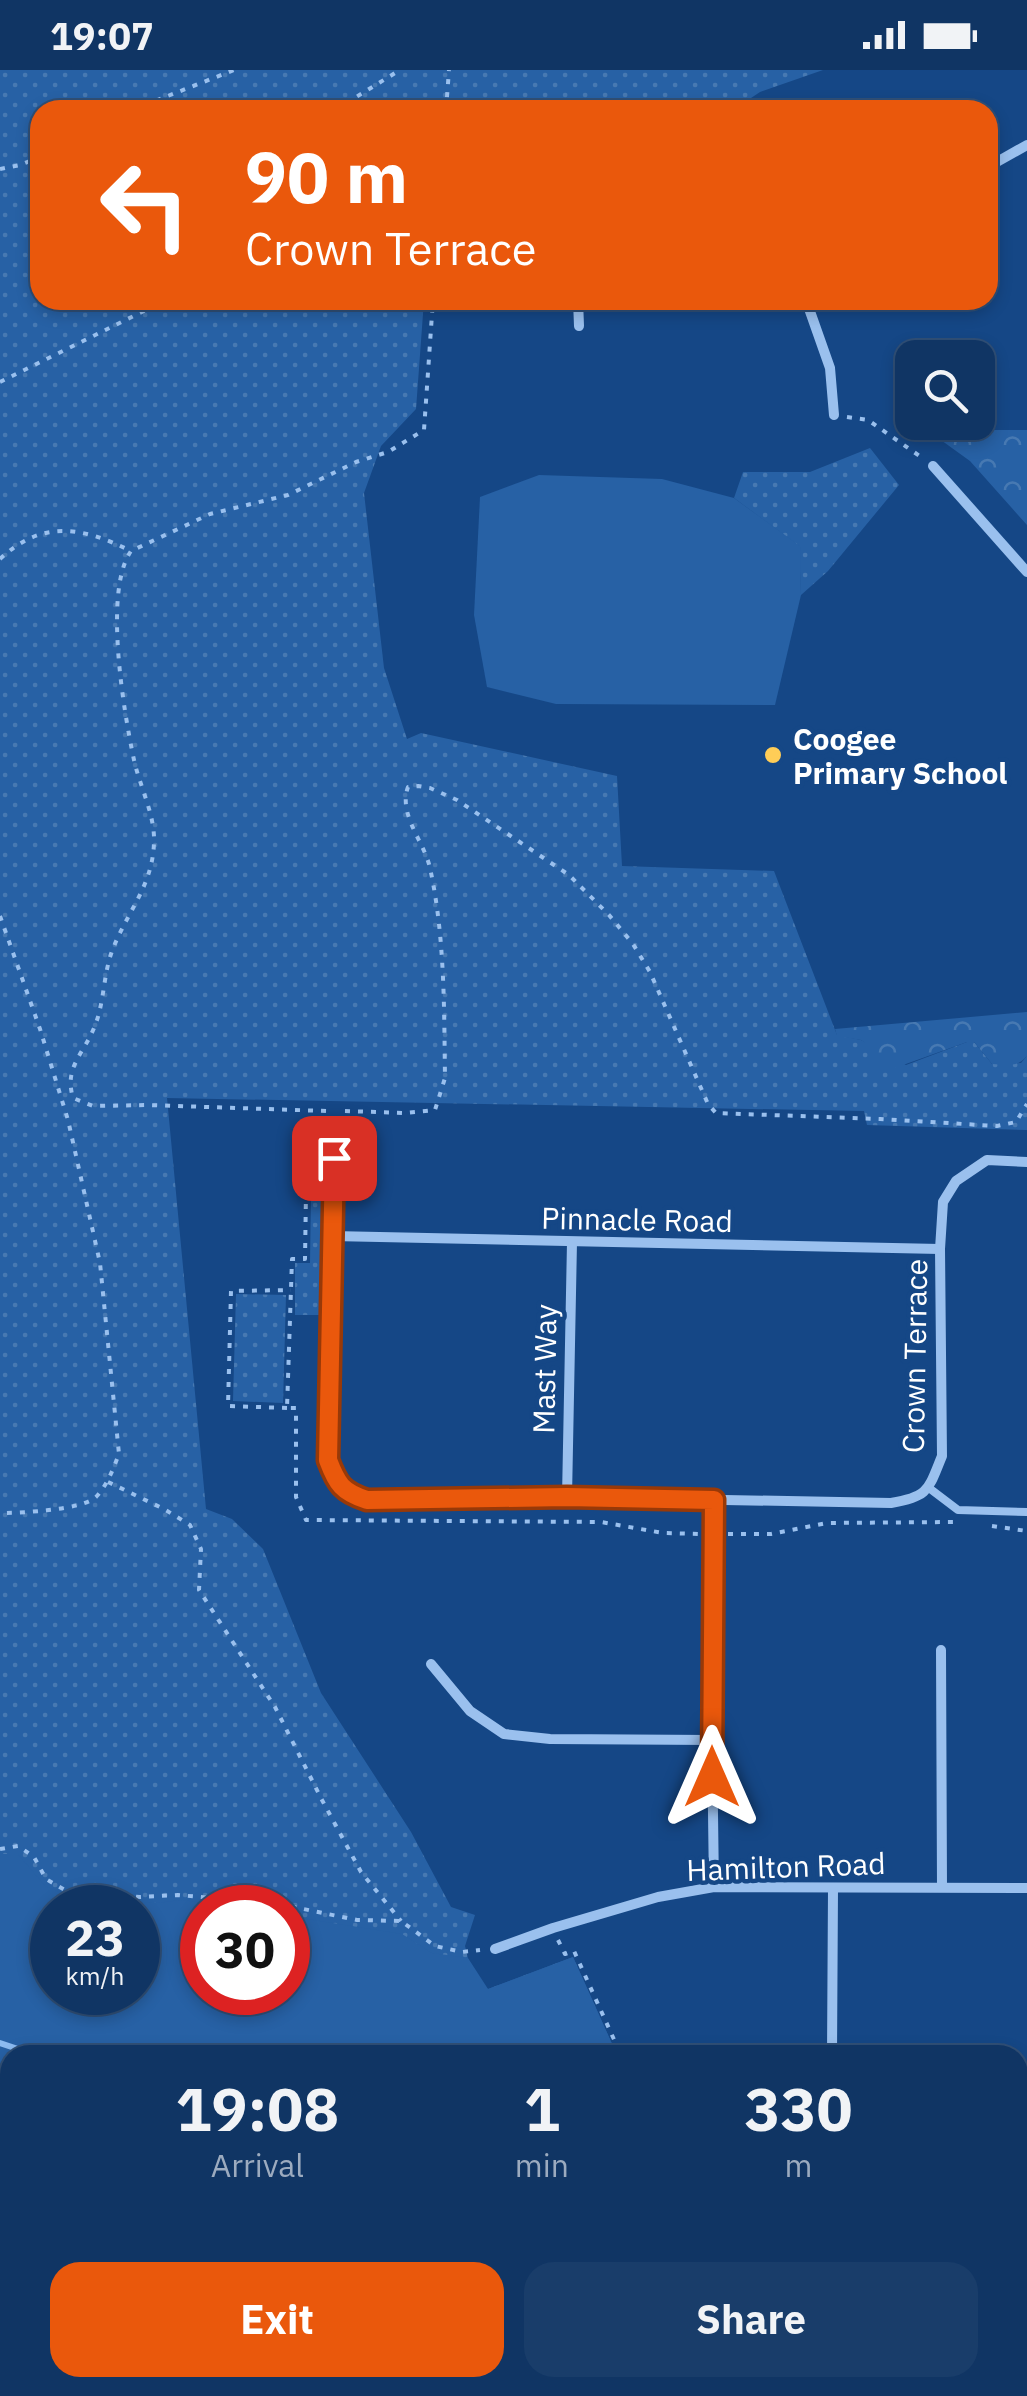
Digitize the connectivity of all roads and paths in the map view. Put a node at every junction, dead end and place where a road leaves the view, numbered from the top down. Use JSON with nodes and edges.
{"nodes":[{"id":1,"x":234,"y":70,"type":"edge"},
{"id":2,"x":400,"y":70,"type":"edge"},
{"id":3,"x":449,"y":70,"type":"edge"},
{"id":4,"x":158,"y":100,"type":"edge"},
{"id":5,"x":351,"y":100,"type":"edge"},
{"id":6,"x":447,"y":100,"type":"edge"},
{"id":7,"x":1027,"y":145,"type":"edge"},
{"id":8,"x":998,"y":161,"type":"edge"},
{"id":9,"x":30,"y":162,"type":"edge"},
{"id":10,"x":0,"y":169,"type":"edge"},
{"id":11,"x":146,"y":310,"type":"edge"},
{"id":12,"x":432,"y":310,"type":"edge"},
{"id":13,"x":578,"y":310,"type":"edge"},
{"id":14,"x":810,"y":310,"type":"edge"},
{"id":15,"x":579,"y":326,"type":"dead end"},
{"id":16,"x":0,"y":382,"type":"edge"},
{"id":17,"x":834,"y":415,"type":"joint"},
{"id":18,"x":933,"y":466,"type":"joint"},
{"id":19,"x":131,"y":551,"type":"junction"},
{"id":20,"x":0,"y":558,"type":"edge"},
{"id":21,"x":1027,"y":572,"type":"edge"},
{"id":22,"x":0,"y":916,"type":"edge"},
{"id":23,"x":1027,"y":1104,"type":"edge"},
{"id":24,"x":326,"y":1111,"type":"dead end"},
{"id":25,"x":346,"y":1112,"type":"dead end"},
{"id":26,"x":335,"y":1123,"type":"dead end"},
{"id":27,"x":1027,"y":1162,"type":"edge"},
{"id":28,"x":332,"y":1193,"type":"junction"},
{"id":29,"x":332,"y":1236,"type":"junction"},
{"id":30,"x":572,"y":1242,"type":"junction"},
{"id":31,"x":940,"y":1249,"type":"junction"},
{"id":32,"x":291,"y":1290,"type":"junction"},
{"id":33,"x":287,"y":1408,"type":"junction"},
{"id":34,"x":108,"y":1482,"type":"junction"},
{"id":35,"x":929,"y":1488,"type":"junction"},
{"id":36,"x":567,"y":1497,"type":"junction"},
{"id":37,"x":714,"y":1500,"type":"junction"},
{"id":38,"x":1027,"y":1512,"type":"edge"},
{"id":39,"x":0,"y":1513,"type":"edge"},
{"id":40,"x":956,"y":1522,"type":"dead end"},
{"id":41,"x":992,"y":1526,"type":"dead end"},
{"id":42,"x":1027,"y":1531,"type":"edge"},
{"id":43,"x":713,"y":1534,"type":"junction"},
{"id":44,"x":942,"y":1650,"type":"dead end"},
{"id":45,"x":432,"y":1664,"type":"dead end"},
{"id":46,"x":712,"y":1740,"type":"junction"},
{"id":47,"x":0,"y":1849,"type":"edge"},
{"id":48,"x":714,"y":1887,"type":"junction"},
{"id":49,"x":942,"y":1887,"type":"junction"},
{"id":50,"x":833,"y":1888,"type":"junction"},
{"id":51,"x":1027,"y":1888,"type":"edge"},
{"id":52,"x":402,"y":1921,"type":"junction"},
{"id":53,"x":553,"y":1928,"type":"junction"},
{"id":54,"x":494,"y":1950,"type":"joint"},
{"id":55,"x":616,"y":2045,"type":"edge"},
{"id":56,"x":832,"y":2045,"type":"edge"}],
"edges":[{"from":1,"to":4,"type":"path"},
{"from":2,"to":5,"type":"path"},
{"from":3,"to":6,"type":"path"},
{"from":7,"to":8,"type":"street"},
{"from":9,"to":10,"type":"path"},
{"from":11,"to":16,"type":"path"},
{"from":12,"to":19,"type":"path"},
{"from":13,"to":15,"type":"street"},
{"from":14,"to":17,"type":"street"},
{"from":17,"to":18,"type":"path"},
{"from":18,"to":21,"type":"street"},
{"from":19,"to":20,"type":"path"},
{"from":19,"to":24,"type":"path"},
{"from":22,"to":34,"type":"path"},
{"from":23,"to":25,"type":"path"},
{"from":26,"to":28,"type":"street","name":"Crown Terrace"},
{"from":27,"to":31,"type":"street","name":"Crown Terrace"},
{"from":28,"to":29,"type":"street","name":"Crown Terrace"},
{"from":28,"to":32,"type":"path"},
{"from":29,"to":30,"type":"street","name":"Pinnacle Road"},
{"from":29,"to":36,"type":"street","name":"Crown Terrace"},
{"from":30,"to":31,"type":"street","name":"Pinnacle Road"},
{"from":30,"to":36,"type":"street","name":"Mast Way"},
{"from":31,"to":35,"type":"street","name":"Crown Terrace"},
{"from":32,"to":33,"type":"path"},
{"from":32,"to":33,"type":"path"},
{"from":33,"to":43,"type":"path"},
{"from":34,"to":39,"type":"path"},
{"from":34,"to":52,"type":"path"},
{"from":35,"to":37,"type":"street","name":"Crown Terrace"},
{"from":35,"to":38,"type":"lane"},
{"from":36,"to":37,"type":"street","name":"Crown Terrace"},
{"from":37,"to":43,"type":"street"},
{"from":40,"to":43,"type":"path"},
{"from":41,"to":42,"type":"path"},
{"from":43,"to":46,"type":"street"},
{"from":44,"to":49,"type":"street"},
{"from":45,"to":46,"type":"street"},
{"from":46,"to":48,"type":"street"},
{"from":47,"to":52,"type":"path"},
{"from":48,"to":50,"type":"street","name":"Hamilton Road"},
{"from":48,"to":53,"type":"street","name":"Hamilton Road"},
{"from":49,"to":50,"type":"street","name":"Hamilton Road"},
{"from":49,"to":51,"type":"street","name":"Hamilton Road"},
{"from":50,"to":56,"type":"street"},
{"from":52,"to":54,"type":"path"},
{"from":53,"to":54,"type":"street","name":"Hamilton Road"},
{"from":53,"to":55,"type":"path"}]}
